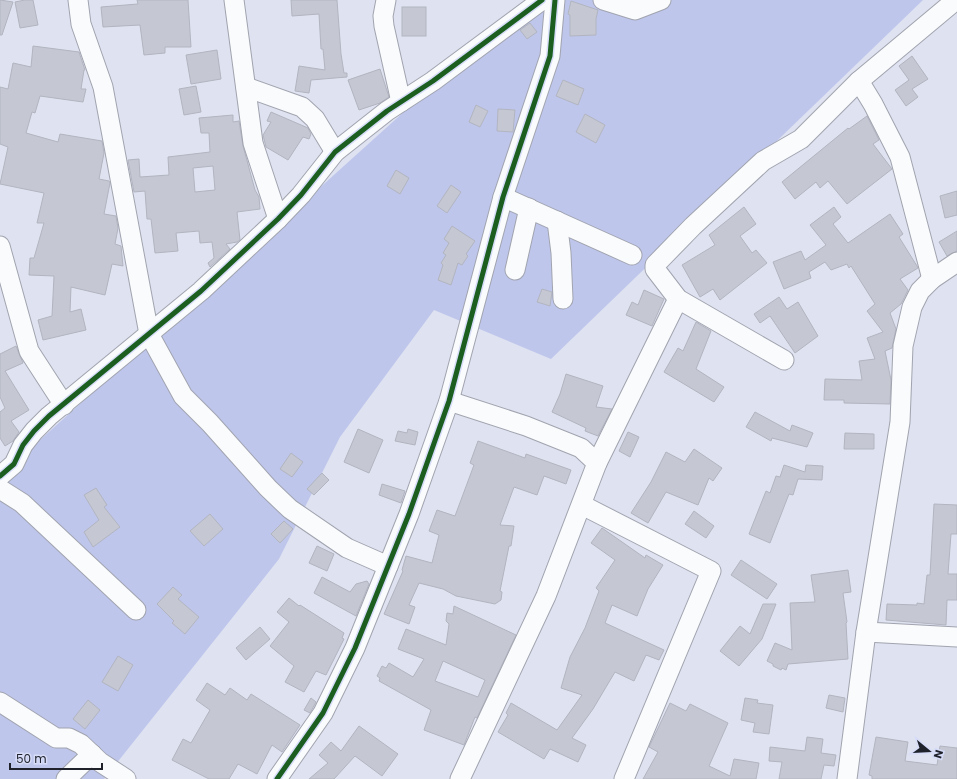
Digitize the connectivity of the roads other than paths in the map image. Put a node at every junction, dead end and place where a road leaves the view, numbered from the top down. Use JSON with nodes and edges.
{"nodes":[{"id":1,"x":78,"y":0,"type":"edge"},
{"id":2,"x":234,"y":0,"type":"edge"},
{"id":3,"x":386,"y":0,"type":"edge"},
{"id":4,"x":542,"y":0,"type":"edge"},
{"id":5,"x":555,"y":0,"type":"edge"},
{"id":6,"x":604,"y":0,"type":"edge"},
{"id":7,"x":661,"y":0,"type":"edge"},
{"id":8,"x":956,"y":0,"type":"edge"},
{"id":9,"x":859,"y":81,"type":"junction"},
{"id":10,"x":246,"y":87,"type":"junction"},
{"id":11,"x":401,"y":102,"type":"junction"},
{"id":12,"x":335,"y":152,"type":"junction"},
{"id":13,"x":503,"y":197,"type":"junction"},
{"id":14,"x":529,"y":208,"type":"junction"},
{"id":15,"x":278,"y":219,"type":"junction"},
{"id":16,"x":557,"y":220,"type":"junction"},
{"id":17,"x":0,"y":246,"type":"edge"},
{"id":18,"x":632,"y":255,"type":"dead end"},
{"id":19,"x":957,"y":262,"type":"edge"},
{"id":20,"x":515,"y":270,"type":"dead end"},
{"id":21,"x":932,"y":279,"type":"junction"},
{"id":22,"x":678,"y":298,"type":"junction"},
{"id":23,"x":563,"y":299,"type":"dead end"},
{"id":24,"x":149,"y":334,"type":"junction"},
{"id":25,"x":784,"y":360,"type":"dead end"},
{"id":26,"x":449,"y":400,"type":"junction"},
{"id":27,"x":64,"y":405,"type":"junction"},
{"id":28,"x":597,"y":463,"type":"junction"},
{"id":29,"x":0,"y":476,"type":"edge"},
{"id":30,"x":0,"y":489,"type":"edge"},
{"id":31,"x":582,"y":505,"type":"junction"},
{"id":32,"x":388,"y":566,"type":"junction"},
{"id":33,"x":136,"y":610,"type":"dead end"},
{"id":34,"x":866,"y":632,"type":"junction"},
{"id":35,"x":957,"y":637,"type":"edge"},
{"id":36,"x":0,"y":702,"type":"edge"},
{"id":37,"x":92,"y":754,"type":"junction"},
{"id":38,"x":66,"y":779,"type":"edge"},
{"id":39,"x":126,"y":779,"type":"edge"},
{"id":40,"x":277,"y":779,"type":"edge"},
{"id":41,"x":460,"y":779,"type":"edge"},
{"id":42,"x":624,"y":779,"type":"edge"},
{"id":43,"x":847,"y":779,"type":"edge"}],
"edges":[{"from":1,"to":24,"type":"street"},
{"from":2,"to":10,"type":"street"},
{"from":3,"to":11,"type":"street"},
{"from":4,"to":11,"type":"street"},
{"from":5,"to":13,"type":"street"},
{"from":6,"to":7,"type":"street"},
{"from":8,"to":9,"type":"street"},
{"from":9,"to":21,"type":"street"},
{"from":9,"to":22,"type":"street"},
{"from":10,"to":12,"type":"street"},
{"from":10,"to":15,"type":"street"},
{"from":11,"to":12,"type":"street"},
{"from":12,"to":15,"type":"street"},
{"from":13,"to":14,"type":"street"},
{"from":13,"to":26,"type":"street"},
{"from":14,"to":16,"type":"street"},
{"from":14,"to":20,"type":"street"},
{"from":15,"to":24,"type":"street"},
{"from":16,"to":18,"type":"street"},
{"from":16,"to":23,"type":"street"},
{"from":17,"to":27,"type":"street"},
{"from":19,"to":21,"type":"street"},
{"from":21,"to":34,"type":"street"},
{"from":22,"to":25,"type":"street"},
{"from":22,"to":28,"type":"street"},
{"from":24,"to":27,"type":"street"},
{"from":24,"to":32,"type":"street"},
{"from":26,"to":28,"type":"street"},
{"from":26,"to":32,"type":"street"},
{"from":27,"to":29,"type":"street"},
{"from":28,"to":31,"type":"street"},
{"from":30,"to":33,"type":"street"},
{"from":31,"to":41,"type":"street"},
{"from":31,"to":42,"type":"street"},
{"from":32,"to":40,"type":"street"},
{"from":34,"to":35,"type":"street"},
{"from":34,"to":43,"type":"street"},
{"from":36,"to":37,"type":"street"},
{"from":37,"to":38,"type":"street"},
{"from":37,"to":39,"type":"street"}]}
